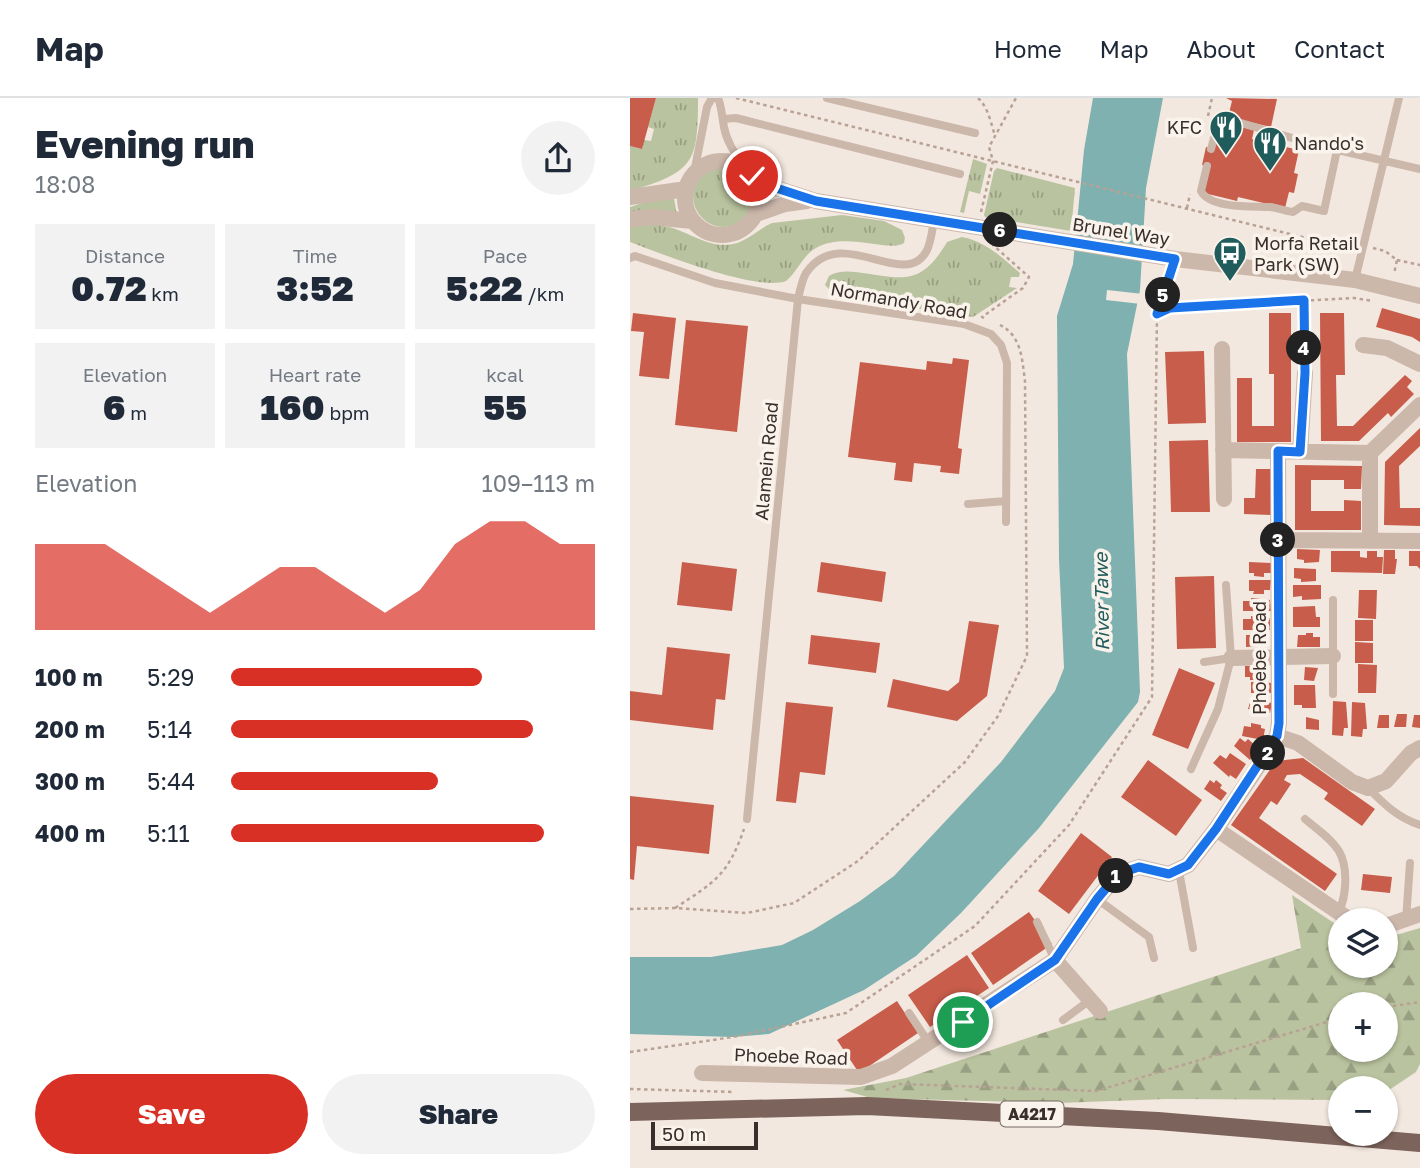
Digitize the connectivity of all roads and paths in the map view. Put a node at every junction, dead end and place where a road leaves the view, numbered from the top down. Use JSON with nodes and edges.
{"nodes":[{"id":1,"x":715,"y":98,"type":"edge"},
{"id":2,"x":736,"y":98,"type":"edge"},
{"id":3,"x":827,"y":98,"type":"edge"},
{"id":4,"x":978,"y":98,"type":"edge"},
{"id":5,"x":1016,"y":98,"type":"edge"},
{"id":6,"x":1399,"y":98,"type":"edge"},
{"id":7,"x":723,"y":119,"type":"junction"},
{"id":8,"x":975,"y":133,"type":"dead end"},
{"id":9,"x":995,"y":136,"type":"junction"},
{"id":10,"x":1211,"y":149,"type":"dead end"},
{"id":11,"x":1337,"y":150,"type":"junction"},
{"id":12,"x":993,"y":161,"type":"junction"},
{"id":13,"x":1385,"y":161,"type":"junction"},
{"id":14,"x":1207,"y":166,"type":"dead end"},
{"id":15,"x":1420,"y":169,"type":"edge"},
{"id":16,"x":749,"y":172,"type":"junction"},
{"id":17,"x":694,"y":173,"type":"junction"},
{"id":18,"x":960,"y":174,"type":"dead end"},
{"id":19,"x":686,"y":189,"type":"junction"},
{"id":20,"x":630,"y":197,"type":"edge"},
{"id":21,"x":816,"y":201,"type":"junction"},
{"id":22,"x":756,"y":214,"type":"junction"},
{"id":23,"x":630,"y":219,"type":"edge"},
{"id":24,"x":934,"y":220,"type":"junction"},
{"id":25,"x":692,"y":221,"type":"junction"},
{"id":26,"x":977,"y":226,"type":"junction"},
{"id":27,"x":990,"y":243,"type":"dead end"},
{"id":28,"x":1362,"y":249,"type":"junction"},
{"id":29,"x":630,"y":258,"type":"edge"},
{"id":30,"x":1175,"y":259,"type":"junction"},
{"id":31,"x":1397,"y":260,"type":"junction"},
{"id":32,"x":1420,"y":265,"type":"edge"},
{"id":33,"x":1355,"y":280,"type":"junction"},
{"id":34,"x":1382,"y":286,"type":"junction"},
{"id":35,"x":1420,"y":296,"type":"edge"},
{"id":36,"x":797,"y":299,"type":"junction"},
{"id":37,"x":1304,"y":300,"type":"junction"},
{"id":38,"x":1157,"y":314,"type":"junction"},
{"id":39,"x":1363,"y":345,"type":"dead end"},
{"id":40,"x":1222,"y":349,"type":"dead end"},
{"id":41,"x":1420,"y":365,"type":"edge"},
{"id":42,"x":1305,"y":373,"type":"joint"},
{"id":43,"x":1420,"y":405,"type":"edge"},
{"id":44,"x":1223,"y":450,"type":"junction"},
{"id":45,"x":1278,"y":451,"type":"junction"},
{"id":46,"x":1300,"y":452,"type":"junction"},
{"id":47,"x":1370,"y":453,"type":"junction"},
{"id":48,"x":1224,"y":499,"type":"dead end"},
{"id":49,"x":1006,"y":501,"type":"junction"},
{"id":50,"x":968,"y":504,"type":"dead end"},
{"id":51,"x":1006,"y":522,"type":"dead end"},
{"id":52,"x":1278,"y":540,"type":"junction"},
{"id":53,"x":1370,"y":541,"type":"junction"},
{"id":54,"x":1420,"y":541,"type":"edge"},
{"id":55,"x":1226,"y":585,"type":"dead end"},
{"id":56,"x":1332,"y":600,"type":"dead end"},
{"id":57,"x":1279,"y":656,"type":"junction"},
{"id":58,"x":1333,"y":656,"type":"junction"},
{"id":59,"x":1231,"y":658,"type":"junction"},
{"id":60,"x":1203,"y":662,"type":"dead end"},
{"id":61,"x":1333,"y":694,"type":"dead end"},
{"id":62,"x":1277,"y":736,"type":"junction"},
{"id":63,"x":1420,"y":748,"type":"edge"},
{"id":64,"x":1191,"y":769,"type":"dead end"},
{"id":65,"x":1368,"y":788,"type":"junction"},
{"id":66,"x":747,"y":819,"type":"joint"},
{"id":67,"x":1305,"y":819,"type":"dead end"},
{"id":68,"x":1420,"y":825,"type":"edge"},
{"id":69,"x":1216,"y":829,"type":"junction"},
{"id":70,"x":1410,"y":863,"type":"dead end"},
{"id":71,"x":1179,"y":871,"type":"junction"},
{"id":72,"x":1097,"y":899,"type":"junction"},
{"id":73,"x":675,"y":908,"type":"junction"},
{"id":74,"x":1331,"y":908,"type":"edge"},
{"id":75,"x":1344,"y":908,"type":"edge"},
{"id":76,"x":630,"y":909,"type":"edge"},
{"id":77,"x":1413,"y":917,"type":"edge"},
{"id":78,"x":1037,"y":922,"type":"dead end"},
{"id":79,"x":1193,"y":948,"type":"dead end"},
{"id":80,"x":1154,"y":958,"type":"dead end"},
{"id":81,"x":1055,"y":960,"type":"junction"},
{"id":82,"x":1420,"y":1002,"type":"edge"},
{"id":83,"x":1095,"y":1005,"type":"joint"},
{"id":84,"x":1398,"y":1005,"type":"edge"},
{"id":85,"x":909,"y":1013,"type":"dead end"},
{"id":86,"x":1063,"y":1020,"type":"dead end"},
{"id":87,"x":1328,"y":1022,"type":"edge"},
{"id":88,"x":929,"y":1043,"type":"junction"},
{"id":89,"x":630,"y":1052,"type":"edge"},
{"id":90,"x":702,"y":1073,"type":"dead end"},
{"id":91,"x":630,"y":1089,"type":"edge"},
{"id":92,"x":736,"y":1092,"type":"dead end"},
{"id":93,"x":876,"y":1094,"type":"dead end"},
{"id":94,"x":635,"y":1113,"type":"edge"},
{"id":95,"x":1420,"y":1143,"type":"edge"}],
"edges":[{"from":1,"to":7,"type":"lane"},
{"from":1,"to":17,"type":"lane"},
{"from":2,"to":12,"type":"path"},
{"from":3,"to":8,"type":"lane"},
{"from":4,"to":9,"type":"path"},
{"from":5,"to":9,"type":"path"},
{"from":6,"to":13,"type":"lane"},
{"from":7,"to":16,"type":"lane"},
{"from":7,"to":18,"type":"lane"},
{"from":9,"to":12,"type":"path"},
{"from":10,"to":11,"type":"lane"},
{"from":11,"to":13,"type":"lane"},
{"from":11,"to":14,"type":"lane"},
{"from":12,"to":26,"type":"path"},
{"from":12,"to":28,"type":"path"},
{"from":13,"to":15,"type":"lane"},
{"from":13,"to":28,"type":"lane"},
{"from":16,"to":17,"type":"street","name":"Brunel Way"},
{"from":16,"to":21,"type":"street","name":"Brunel Way"},
{"from":16,"to":22,"type":"street"},
{"from":17,"to":19,"type":"street"},
{"from":19,"to":20,"type":"street"},
{"from":19,"to":25,"type":"street"},
{"from":21,"to":22,"type":"street","name":"Brunel Way"},
{"from":21,"to":24,"type":"street","name":"Brunel Way"},
{"from":22,"to":25,"type":"street","name":"Brunel Way"},
{"from":23,"to":25,"type":"street","name":"Brunel Way"},
{"from":24,"to":26,"type":"street","name":"Brunel Way"},
{"from":24,"to":36,"type":"lane","name":"Alamein Road"},
{"from":26,"to":30,"type":"street","name":"Brunel Way"},
{"from":27,"to":73,"type":"path"},
{"from":28,"to":31,"type":"path"},
{"from":28,"to":33,"type":"lane"},
{"from":29,"to":36,"type":"lane","name":"Normandy Road"},
{"from":30,"to":33,"type":"street","name":"Brunel Way"},
{"from":30,"to":38,"type":"path"},
{"from":31,"to":32,"type":"path"},
{"from":31,"to":34,"type":"path"},
{"from":33,"to":34,"type":"street","name":"Brunel Way"},
{"from":34,"to":35,"type":"street","name":"Brunel Way"},
{"from":34,"to":37,"type":"path"},
{"from":36,"to":49,"type":"lane","name":"Normandy Road"},
{"from":36,"to":66,"type":"lane","name":"Alamein Road"},
{"from":37,"to":38,"type":"path"},
{"from":37,"to":42,"type":"path"},
{"from":38,"to":89,"type":"path"},
{"from":39,"to":41,"type":"street"},
{"from":40,"to":44,"type":"street"},
{"from":42,"to":46,"type":"street"},
{"from":43,"to":47,"type":"street"},
{"from":44,"to":45,"type":"street"},
{"from":44,"to":48,"type":"street"},
{"from":45,"to":46,"type":"street"},
{"from":45,"to":52,"type":"street","name":"Phoebe Road"},
{"from":46,"to":47,"type":"street"},
{"from":47,"to":53,"type":"street"},
{"from":49,"to":50,"type":"lane"},
{"from":49,"to":51,"type":"lane","name":"Normandy Road"},
{"from":52,"to":53,"type":"street"},
{"from":52,"to":57,"type":"street","name":"Phoebe Road"},
{"from":53,"to":54,"type":"street"},
{"from":55,"to":59,"type":"lane"},
{"from":56,"to":58,"type":"lane"},
{"from":57,"to":58,"type":"street"},
{"from":57,"to":59,"type":"street"},
{"from":57,"to":62,"type":"street","name":"Phoebe Road"},
{"from":58,"to":61,"type":"lane"},
{"from":59,"to":60,"type":"lane"},
{"from":59,"to":64,"type":"lane"},
{"from":62,"to":65,"type":"street"},
{"from":62,"to":69,"type":"street","name":"Phoebe Road"},
{"from":63,"to":65,"type":"street"},
{"from":65,"to":68,"type":"lane"},
{"from":66,"to":73,"type":"path"},
{"from":67,"to":75,"type":"lane"},
{"from":69,"to":71,"type":"street","name":"Phoebe Road"},
{"from":69,"to":74,"type":"street"},
{"from":70,"to":77,"type":"lane"},
{"from":71,"to":72,"type":"street","name":"Phoebe Road"},
{"from":71,"to":79,"type":"lane"},
{"from":72,"to":80,"type":"lane"},
{"from":72,"to":81,"type":"street","name":"Phoebe Road"},
{"from":73,"to":76,"type":"path"},
{"from":78,"to":81,"type":"lane"},
{"from":81,"to":83,"type":"street"},
{"from":81,"to":88,"type":"street","name":"Phoebe Road"},
{"from":82,"to":84,"type":"path"},
{"from":83,"to":86,"type":"lane"},
{"from":85,"to":88,"type":"lane"},
{"from":87,"to":93,"type":"path"},
{"from":88,"to":90,"type":"street","name":"Phoebe Road"},
{"from":91,"to":92,"type":"path"},
{"from":94,"to":95,"type":"main road","number":"A4217"}]}
